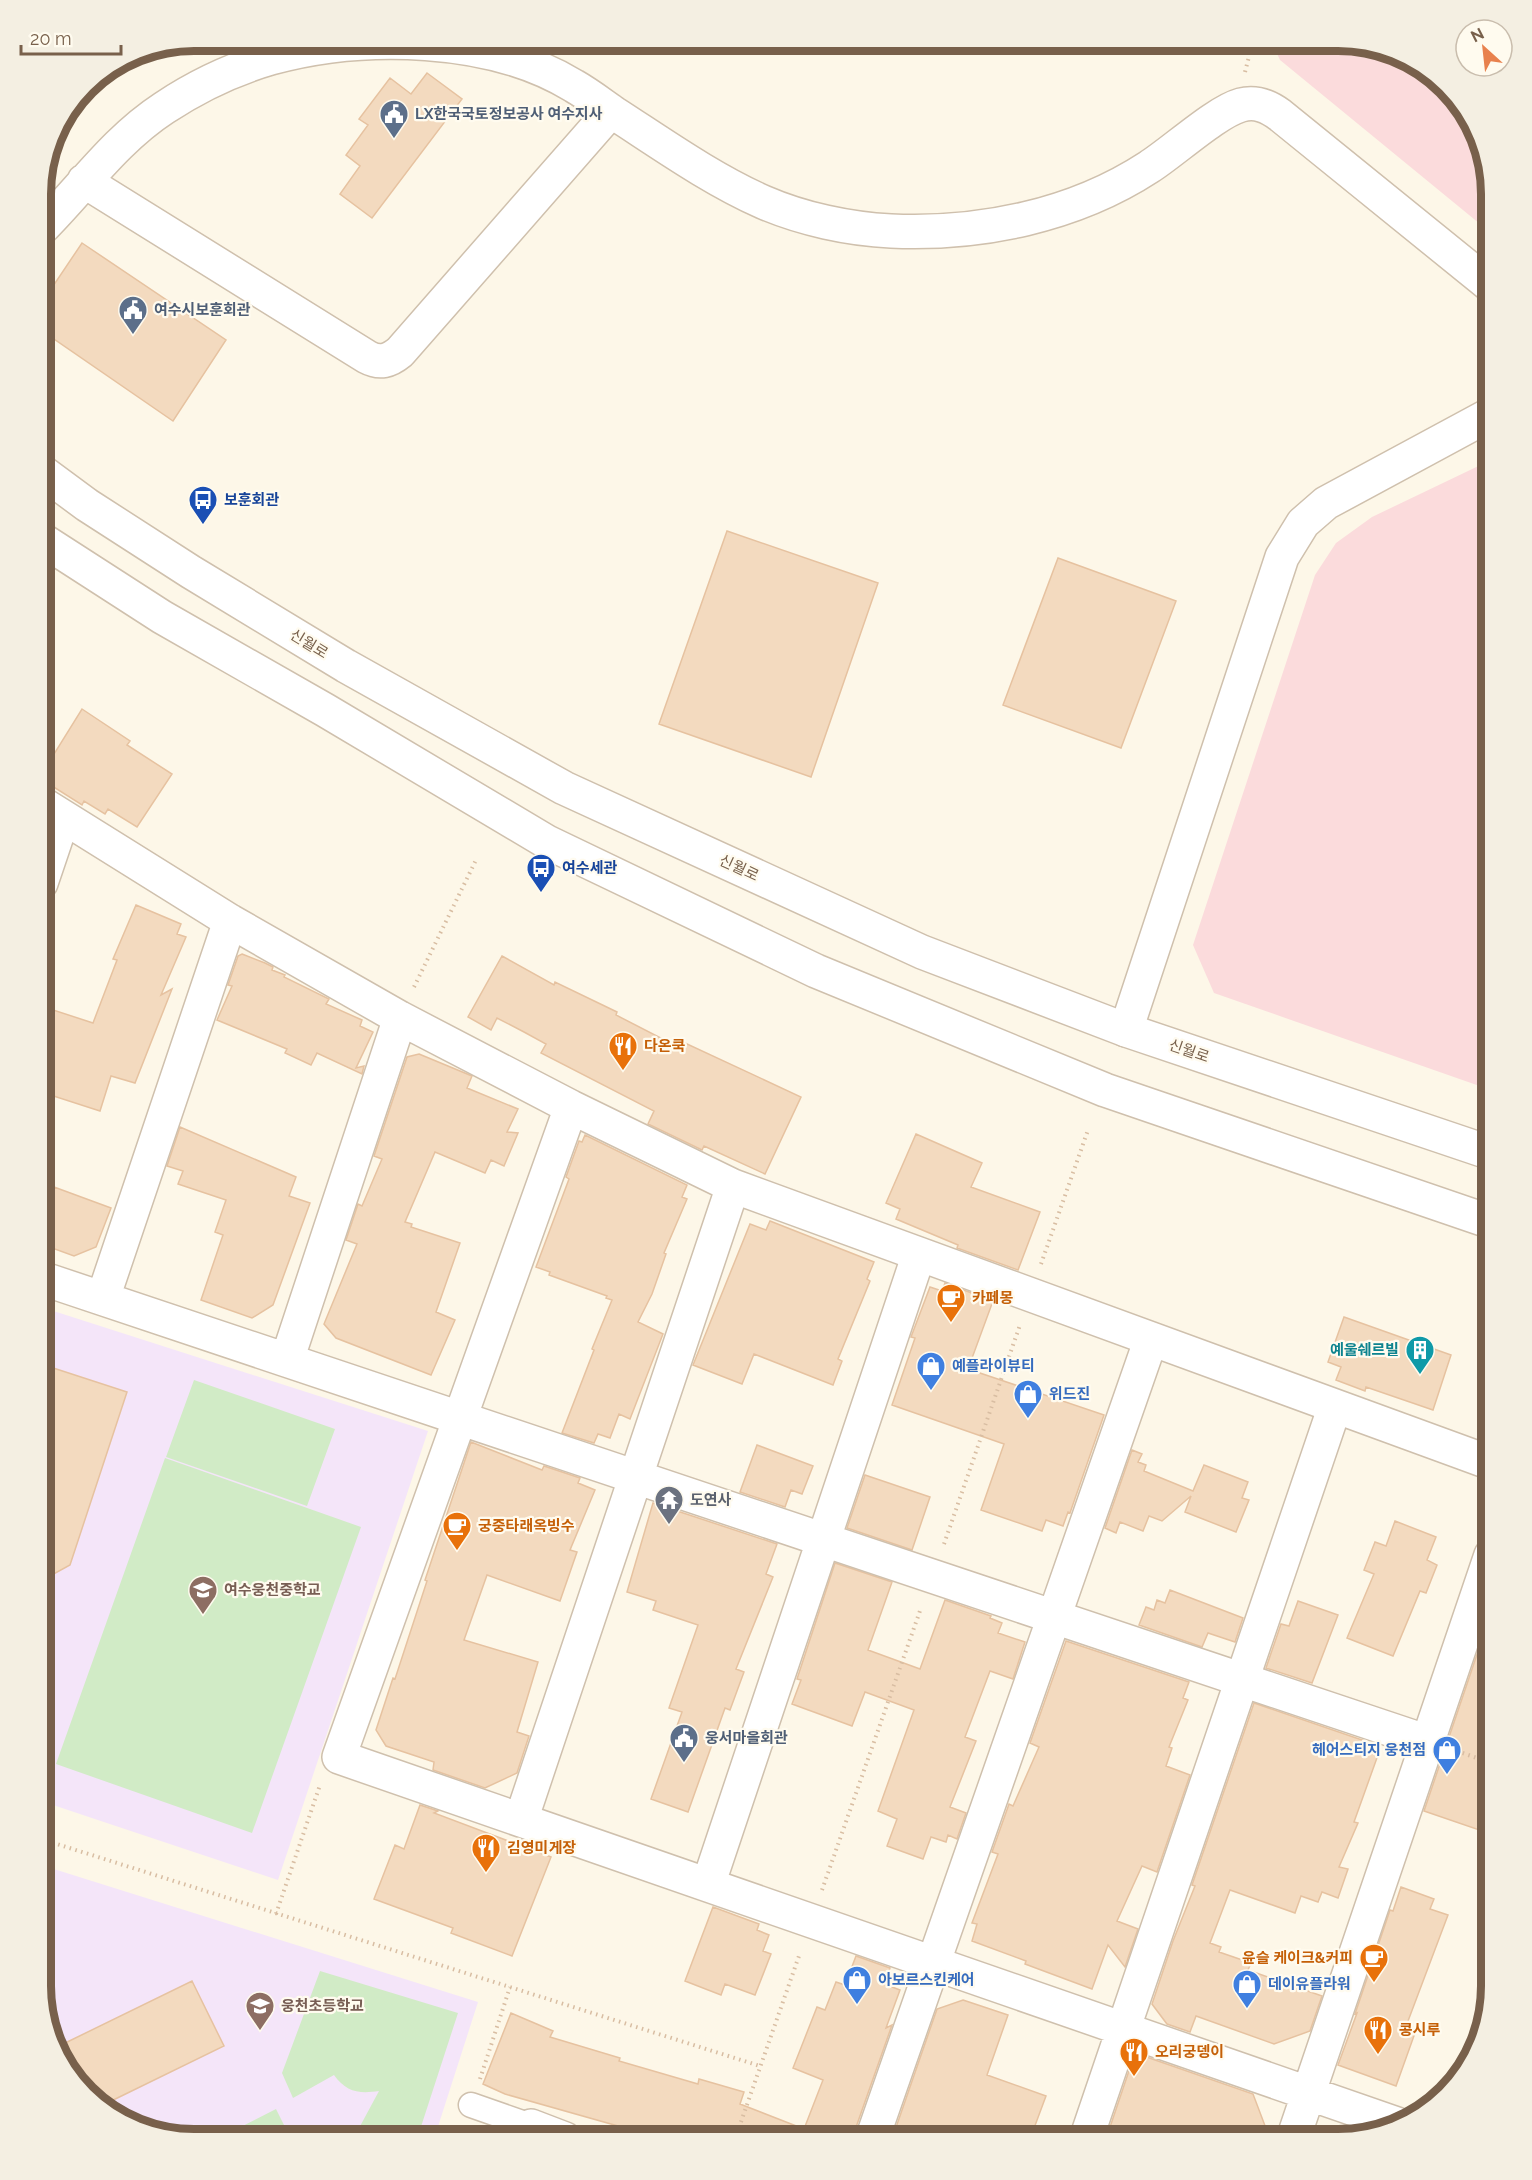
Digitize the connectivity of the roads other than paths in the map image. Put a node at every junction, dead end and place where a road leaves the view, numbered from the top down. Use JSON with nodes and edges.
{"nodes":[{"id":1,"x":307,"y":51,"type":"edge"},
{"id":2,"x":482,"y":51,"type":"edge"},
{"id":3,"x":611,"y":111,"type":"junction"},
{"id":4,"x":84,"y":181,"type":"junction"},
{"id":5,"x":51,"y":221,"type":"edge"},
{"id":6,"x":1481,"y":278,"type":"edge"},
{"id":7,"x":1481,"y":419,"type":"edge"},
{"id":8,"x":51,"y":478,"type":"edge"},
{"id":9,"x":51,"y":545,"type":"edge"},
{"id":10,"x":52,"y":811,"type":"edge"},
{"id":11,"x":230,"y":921,"type":"junction"},
{"id":12,"x":400,"y":1018,"type":"junction"},
{"id":13,"x":1126,"y":1030,"type":"junction"},
{"id":14,"x":571,"y":1107,"type":"junction"},
{"id":15,"x":1481,"y":1150,"type":"edge"},
{"id":16,"x":733,"y":1186,"type":"junction"},
{"id":17,"x":1481,"y":1219,"type":"edge"},
{"id":18,"x":919,"y":1254,"type":"junction"},
{"id":19,"x":51,"y":1281,"type":"edge"},
{"id":20,"x":103,"y":1299,"type":"junction"},
{"id":21,"x":1151,"y":1339,"type":"junction"},
{"id":22,"x":287,"y":1360,"type":"junction"},
{"id":23,"x":1335,"y":1406,"type":"junction"},
{"id":24,"x":460,"y":1418,"type":"junction"},
{"id":25,"x":1481,"y":1459,"type":"edge"},
{"id":26,"x":636,"y":1477,"type":"junction"},
{"id":27,"x":824,"y":1539,"type":"junction"},
{"id":28,"x":1481,"y":1585,"type":"edge"},
{"id":29,"x":1054,"y":1617,"type":"junction"},
{"id":30,"x":1242,"y":1679,"type":"junction"},
{"id":31,"x":1428,"y":1742,"type":"junction"},
{"id":32,"x":521,"y":1820,"type":"junction"},
{"id":33,"x":708,"y":1885,"type":"junction"},
{"id":34,"x":933,"y":1963,"type":"junction"},
{"id":35,"x":1124,"y":2029,"type":"junction"},
{"id":36,"x":1309,"y":2093,"type":"junction"},
{"id":37,"x":471,"y":2105,"type":"road end"},
{"id":38,"x":1386,"y":2120,"type":"edge"},
{"id":39,"x":531,"y":2126,"type":"joint"},
{"id":40,"x":539,"y":2129,"type":"edge"},
{"id":41,"x":875,"y":2129,"type":"edge"},
{"id":42,"x":1089,"y":2129,"type":"edge"},
{"id":43,"x":1296,"y":2129,"type":"edge"}],
"edges":[{"from":1,"to":4,"type":"street"},
{"from":2,"to":3,"type":"street"},
{"from":3,"to":4,"type":"street"},
{"from":3,"to":6,"type":"street"},
{"from":4,"to":5,"type":"street"},
{"from":7,"to":13,"type":"street"},
{"from":8,"to":13,"type":"street","name":"신월로"},
{"from":9,"to":17,"type":"street"},
{"from":10,"to":11,"type":"street"},
{"from":11,"to":12,"type":"street"},
{"from":11,"to":20,"type":"street"},
{"from":12,"to":14,"type":"street"},
{"from":12,"to":22,"type":"street"},
{"from":13,"to":15,"type":"street","name":"신월로"},
{"from":14,"to":16,"type":"street"},
{"from":14,"to":24,"type":"street"},
{"from":16,"to":18,"type":"street"},
{"from":16,"to":26,"type":"street"},
{"from":18,"to":21,"type":"street"},
{"from":18,"to":27,"type":"street"},
{"from":19,"to":20,"type":"street"},
{"from":20,"to":22,"type":"street"},
{"from":21,"to":23,"type":"street"},
{"from":21,"to":29,"type":"street"},
{"from":22,"to":24,"type":"street"},
{"from":23,"to":25,"type":"street"},
{"from":23,"to":30,"type":"street"},
{"from":24,"to":26,"type":"street"},
{"from":24,"to":32,"type":"street"},
{"from":26,"to":27,"type":"street"},
{"from":26,"to":32,"type":"street"},
{"from":27,"to":29,"type":"street"},
{"from":27,"to":33,"type":"street"},
{"from":28,"to":31,"type":"street"},
{"from":29,"to":30,"type":"street"},
{"from":29,"to":34,"type":"street"},
{"from":30,"to":31,"type":"street"},
{"from":30,"to":35,"type":"street"},
{"from":31,"to":36,"type":"street"},
{"from":32,"to":33,"type":"street"},
{"from":33,"to":34,"type":"street"},
{"from":34,"to":35,"type":"street"},
{"from":34,"to":41,"type":"street"},
{"from":35,"to":36,"type":"street"},
{"from":35,"to":42,"type":"street"},
{"from":36,"to":38,"type":"street"},
{"from":36,"to":43,"type":"street"},
{"from":37,"to":39,"type":"street"},
{"from":39,"to":40,"type":"street"}]}
